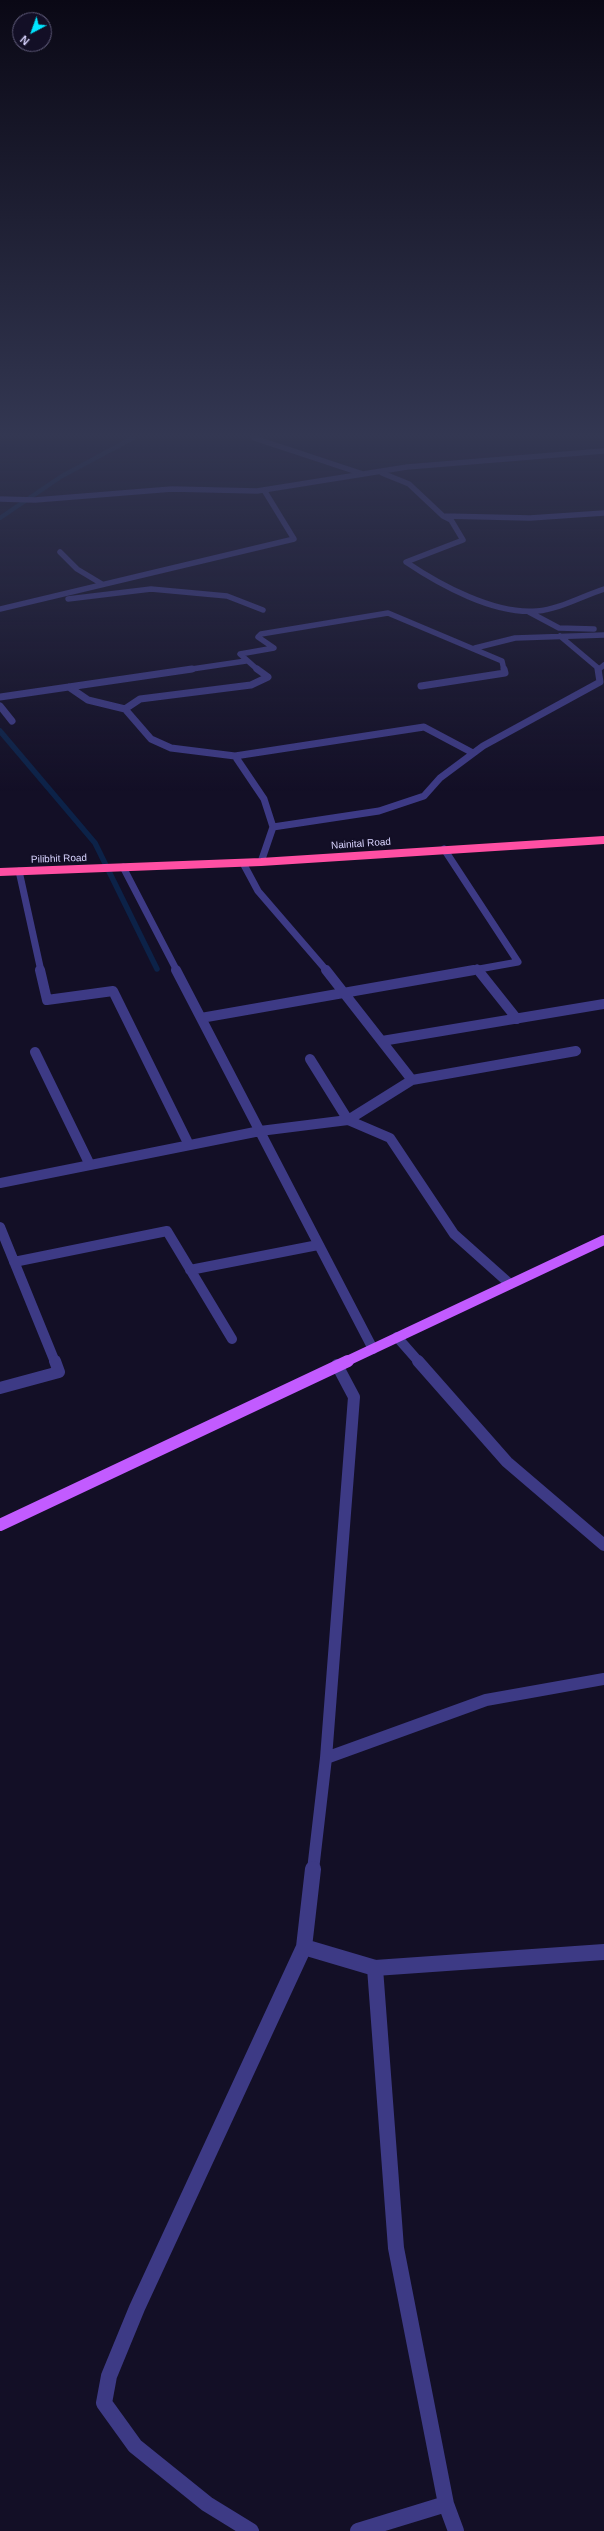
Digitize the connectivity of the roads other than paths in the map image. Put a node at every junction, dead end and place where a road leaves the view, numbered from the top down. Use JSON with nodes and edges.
{"nodes":[{"id":1,"x":64,"y":556,"type":"edge"},
{"id":2,"x":221,"y":556,"type":"edge"},
{"id":3,"x":424,"y":556,"type":"edge"},
{"id":4,"x":102,"y":584,"type":"junction"},
{"id":5,"x":604,"y":589,"type":"edge"},
{"id":6,"x":38,"y":600,"type":"junction"},
{"id":7,"x":0,"y":609,"type":"edge"},
{"id":8,"x":263,"y":610,"type":"dead end"},
{"id":9,"x":529,"y":612,"type":"junction"},
{"id":10,"x":604,"y":630,"type":"edge"},
{"id":11,"x":604,"y":635,"type":"edge"},
{"id":12,"x":560,"y":636,"type":"junction"},
{"id":13,"x":475,"y":648,"type":"junction"},
{"id":14,"x":246,"y":661,"type":"junction"},
{"id":15,"x":601,"y":666,"type":"edge"},
{"id":16,"x":421,"y":686,"type":"dead end"},
{"id":17,"x":69,"y":687,"type":"junction"},
{"id":18,"x":0,"y":697,"type":"edge"},
{"id":19,"x":0,"y":706,"type":"edge"},
{"id":20,"x":125,"y":709,"type":"junction"},
{"id":21,"x":12,"y":721,"type":"dead end"},
{"id":22,"x":473,"y":753,"type":"junction"},
{"id":23,"x":235,"y":756,"type":"junction"},
{"id":24,"x":273,"y":827,"type":"junction"},
{"id":25,"x":604,"y":840,"type":"edge"},
{"id":26,"x":444,"y":849,"type":"junction"},
{"id":27,"x":261,"y":862,"type":"junction"},
{"id":28,"x":243,"y":863,"type":"junction"},
{"id":29,"x":121,"y":867,"type":"junction"},
{"id":30,"x":19,"y":871,"type":"junction"},
{"id":31,"x":0,"y":872,"type":"edge"},
{"id":32,"x":477,"y":968,"type":"junction"},
{"id":33,"x":344,"y":991,"type":"junction"},
{"id":34,"x":604,"y":1004,"type":"edge"},
{"id":35,"x":201,"y":1018,"type":"junction"},
{"id":36,"x":517,"y":1019,"type":"junction"},
{"id":37,"x":382,"y":1041,"type":"junction"},
{"id":38,"x":576,"y":1051,"type":"dead end"},
{"id":39,"x":35,"y":1052,"type":"dead end"},
{"id":40,"x":310,"y":1059,"type":"dead end"},
{"id":41,"x":412,"y":1080,"type":"junction"},
{"id":42,"x":348,"y":1120,"type":"junction"},
{"id":43,"x":260,"y":1131,"type":"junction"},
{"id":44,"x":189,"y":1145,"type":"junction"},
{"id":45,"x":90,"y":1165,"type":"junction"},
{"id":46,"x":0,"y":1182,"type":"edge"},
{"id":47,"x":0,"y":1227,"type":"edge"},
{"id":48,"x":604,"y":1240,"type":"edge"},
{"id":49,"x":318,"y":1245,"type":"junction"},
{"id":50,"x":14,"y":1262,"type":"junction"},
{"id":51,"x":190,"y":1270,"type":"junction"},
{"id":52,"x":510,"y":1284,"type":"junction"},
{"id":53,"x":397,"y":1337,"type":"junction"},
{"id":54,"x":232,"y":1339,"type":"dead end"},
{"id":55,"x":372,"y":1349,"type":"junction"},
{"id":56,"x":337,"y":1365,"type":"junction"},
{"id":57,"x":0,"y":1388,"type":"edge"},
{"id":58,"x":0,"y":1526,"type":"edge"},
{"id":59,"x":604,"y":1544,"type":"edge"},
{"id":60,"x":604,"y":1679,"type":"edge"},
{"id":61,"x":326,"y":1758,"type":"junction"},
{"id":62,"x":304,"y":1947,"type":"junction"},
{"id":63,"x":604,"y":1952,"type":"edge"},
{"id":64,"x":375,"y":1968,"type":"junction"},
{"id":65,"x":446,"y":2504,"type":"junction"},
{"id":66,"x":251,"y":2531,"type":"edge"},
{"id":67,"x":358,"y":2531,"type":"edge"},
{"id":68,"x":456,"y":2531,"type":"edge"}],
"edges":[{"from":1,"to":4,"type":"street"},
{"from":2,"to":4,"type":"street"},
{"from":3,"to":9,"type":"street"},
{"from":4,"to":6,"type":"street"},
{"from":5,"to":9,"type":"street"},
{"from":6,"to":7,"type":"street"},
{"from":6,"to":8,"type":"street"},
{"from":9,"to":10,"type":"street"},
{"from":11,"to":12,"type":"street"},
{"from":12,"to":13,"type":"street"},
{"from":12,"to":15,"type":"street"},
{"from":13,"to":14,"type":"street"},
{"from":13,"to":16,"type":"street"},
{"from":14,"to":17,"type":"street"},
{"from":14,"to":20,"type":"street"},
{"from":15,"to":22,"type":"street"},
{"from":17,"to":18,"type":"street"},
{"from":17,"to":20,"type":"street"},
{"from":19,"to":21,"type":"street"},
{"from":20,"to":23,"type":"street"},
{"from":22,"to":23,"type":"street"},
{"from":22,"to":24,"type":"street"},
{"from":23,"to":24,"type":"street"},
{"from":24,"to":27,"type":"street"},
{"from":25,"to":26,"type":"highway","name":"Nainital Road"},
{"from":26,"to":27,"type":"highway","name":"Nainital Road"},
{"from":26,"to":32,"type":"street"},
{"from":27,"to":28,"type":"highway","name":"Nainital Road"},
{"from":28,"to":29,"type":"highway","name":"Nainital Road"},
{"from":28,"to":33,"type":"street"},
{"from":29,"to":30,"type":"highway","name":"Pilibhit Road"},
{"from":29,"to":35,"type":"street"},
{"from":30,"to":31,"type":"highway","name":"Pilibhit Road"},
{"from":30,"to":44,"type":"street"},
{"from":32,"to":33,"type":"street"},
{"from":32,"to":36,"type":"street"},
{"from":33,"to":35,"type":"street"},
{"from":33,"to":37,"type":"street"},
{"from":34,"to":36,"type":"street"},
{"from":35,"to":43,"type":"street"},
{"from":36,"to":37,"type":"street"},
{"from":37,"to":41,"type":"street"},
{"from":38,"to":41,"type":"street"},
{"from":39,"to":45,"type":"street"},
{"from":40,"to":42,"type":"street"},
{"from":41,"to":42,"type":"street"},
{"from":42,"to":43,"type":"street"},
{"from":42,"to":52,"type":"street"},
{"from":43,"to":44,"type":"street"},
{"from":43,"to":49,"type":"street"},
{"from":44,"to":45,"type":"street"},
{"from":45,"to":46,"type":"street"},
{"from":47,"to":50,"type":"street"},
{"from":48,"to":52,"type":"main road"},
{"from":49,"to":51,"type":"street"},
{"from":49,"to":55,"type":"street"},
{"from":50,"to":51,"type":"street"},
{"from":50,"to":57,"type":"street"},
{"from":51,"to":54,"type":"street"},
{"from":52,"to":53,"type":"main road"},
{"from":53,"to":55,"type":"main road"},
{"from":53,"to":59,"type":"street"},
{"from":55,"to":56,"type":"main road"},
{"from":56,"to":58,"type":"main road"},
{"from":56,"to":61,"type":"street"},
{"from":60,"to":61,"type":"street"},
{"from":61,"to":62,"type":"street"},
{"from":62,"to":64,"type":"street"},
{"from":62,"to":66,"type":"street"},
{"from":63,"to":64,"type":"street"},
{"from":64,"to":65,"type":"street"},
{"from":65,"to":67,"type":"street"},
{"from":65,"to":68,"type":"street"}]}
